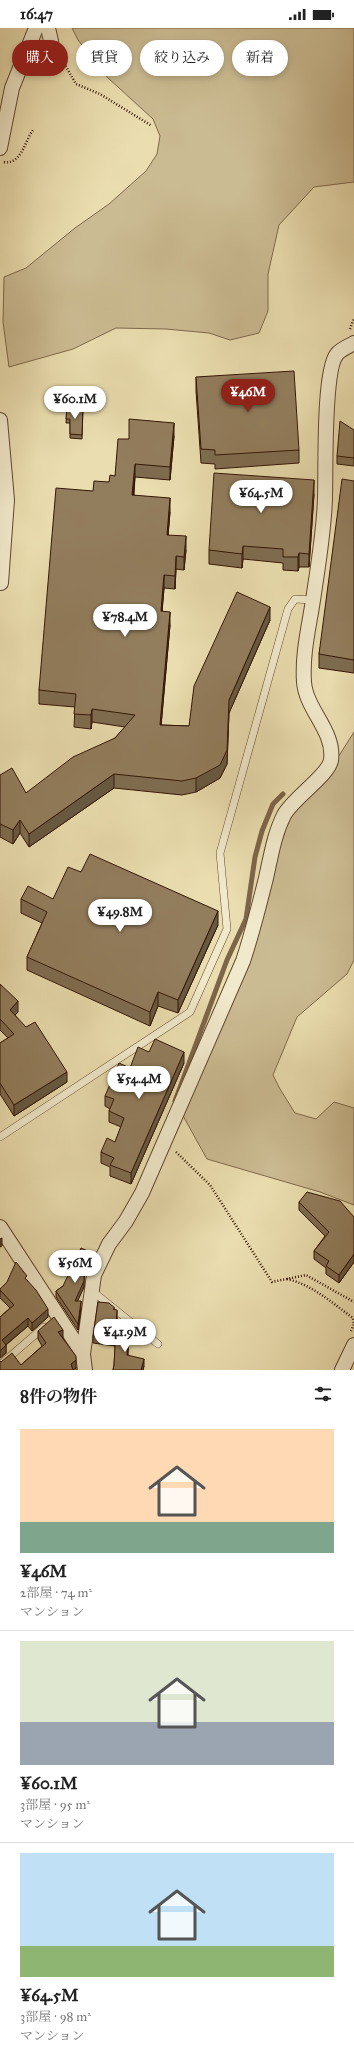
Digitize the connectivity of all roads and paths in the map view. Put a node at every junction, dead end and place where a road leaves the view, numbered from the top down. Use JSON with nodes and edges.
{"nodes":[{"id":1,"x":36,"y":28,"type":"edge"},
{"id":2,"x":50,"y":35,"type":"edge"},
{"id":3,"x":152,"y":126,"type":"dead end"},
{"id":4,"x":33,"y":130,"type":"dead end"},
{"id":5,"x":0,"y":148,"type":"edge"},
{"id":6,"x":0,"y":162,"type":"edge"},
{"id":7,"x":354,"y":343,"type":"edge"},
{"id":8,"x":0,"y":420,"type":"edge"},
{"id":9,"x":1,"y":583,"type":"dead end"},
{"id":10,"x":313,"y":600,"type":"junction"},
{"id":11,"x":0,"y":1137,"type":"edge"},
{"id":12,"x":165,"y":1142,"type":"junction"},
{"id":13,"x":0,"y":1227,"type":"edge"},
{"id":14,"x":285,"y":1279,"type":"junction"},
{"id":15,"x":91,"y":1290,"type":"junction"},
{"id":16,"x":354,"y":1302,"type":"edge"},
{"id":17,"x":57,"y":1316,"type":"junction"},
{"id":18,"x":351,"y":1342,"type":"edge"},
{"id":19,"x":158,"y":1344,"type":"dead end"},
{"id":20,"x":82,"y":1354,"type":"junction"},
{"id":21,"x":0,"y":1365,"type":"edge"},
{"id":22,"x":85,"y":1370,"type":"edge"},
{"id":23,"x":342,"y":1370,"type":"edge"}],
"edges":[{"from":1,"to":5,"type":"street"},
{"from":2,"to":3,"type":"path"},
{"from":4,"to":6,"type":"path"},
{"from":7,"to":10,"type":"street"},
{"from":8,"to":9,"type":"street"},
{"from":10,"to":11,"type":"lane"},
{"from":10,"to":12,"type":"street"},
{"from":12,"to":14,"type":"path"},
{"from":12,"to":15,"type":"street"},
{"from":13,"to":17,"type":"street"},
{"from":14,"to":16,"type":"path"},
{"from":14,"to":18,"type":"path"},
{"from":15,"to":19,"type":"lane"},
{"from":15,"to":20,"type":"street"},
{"from":17,"to":20,"type":"street"},
{"from":17,"to":21,"type":"lane"},
{"from":18,"to":23,"type":"street"},
{"from":20,"to":22,"type":"street"}]}
